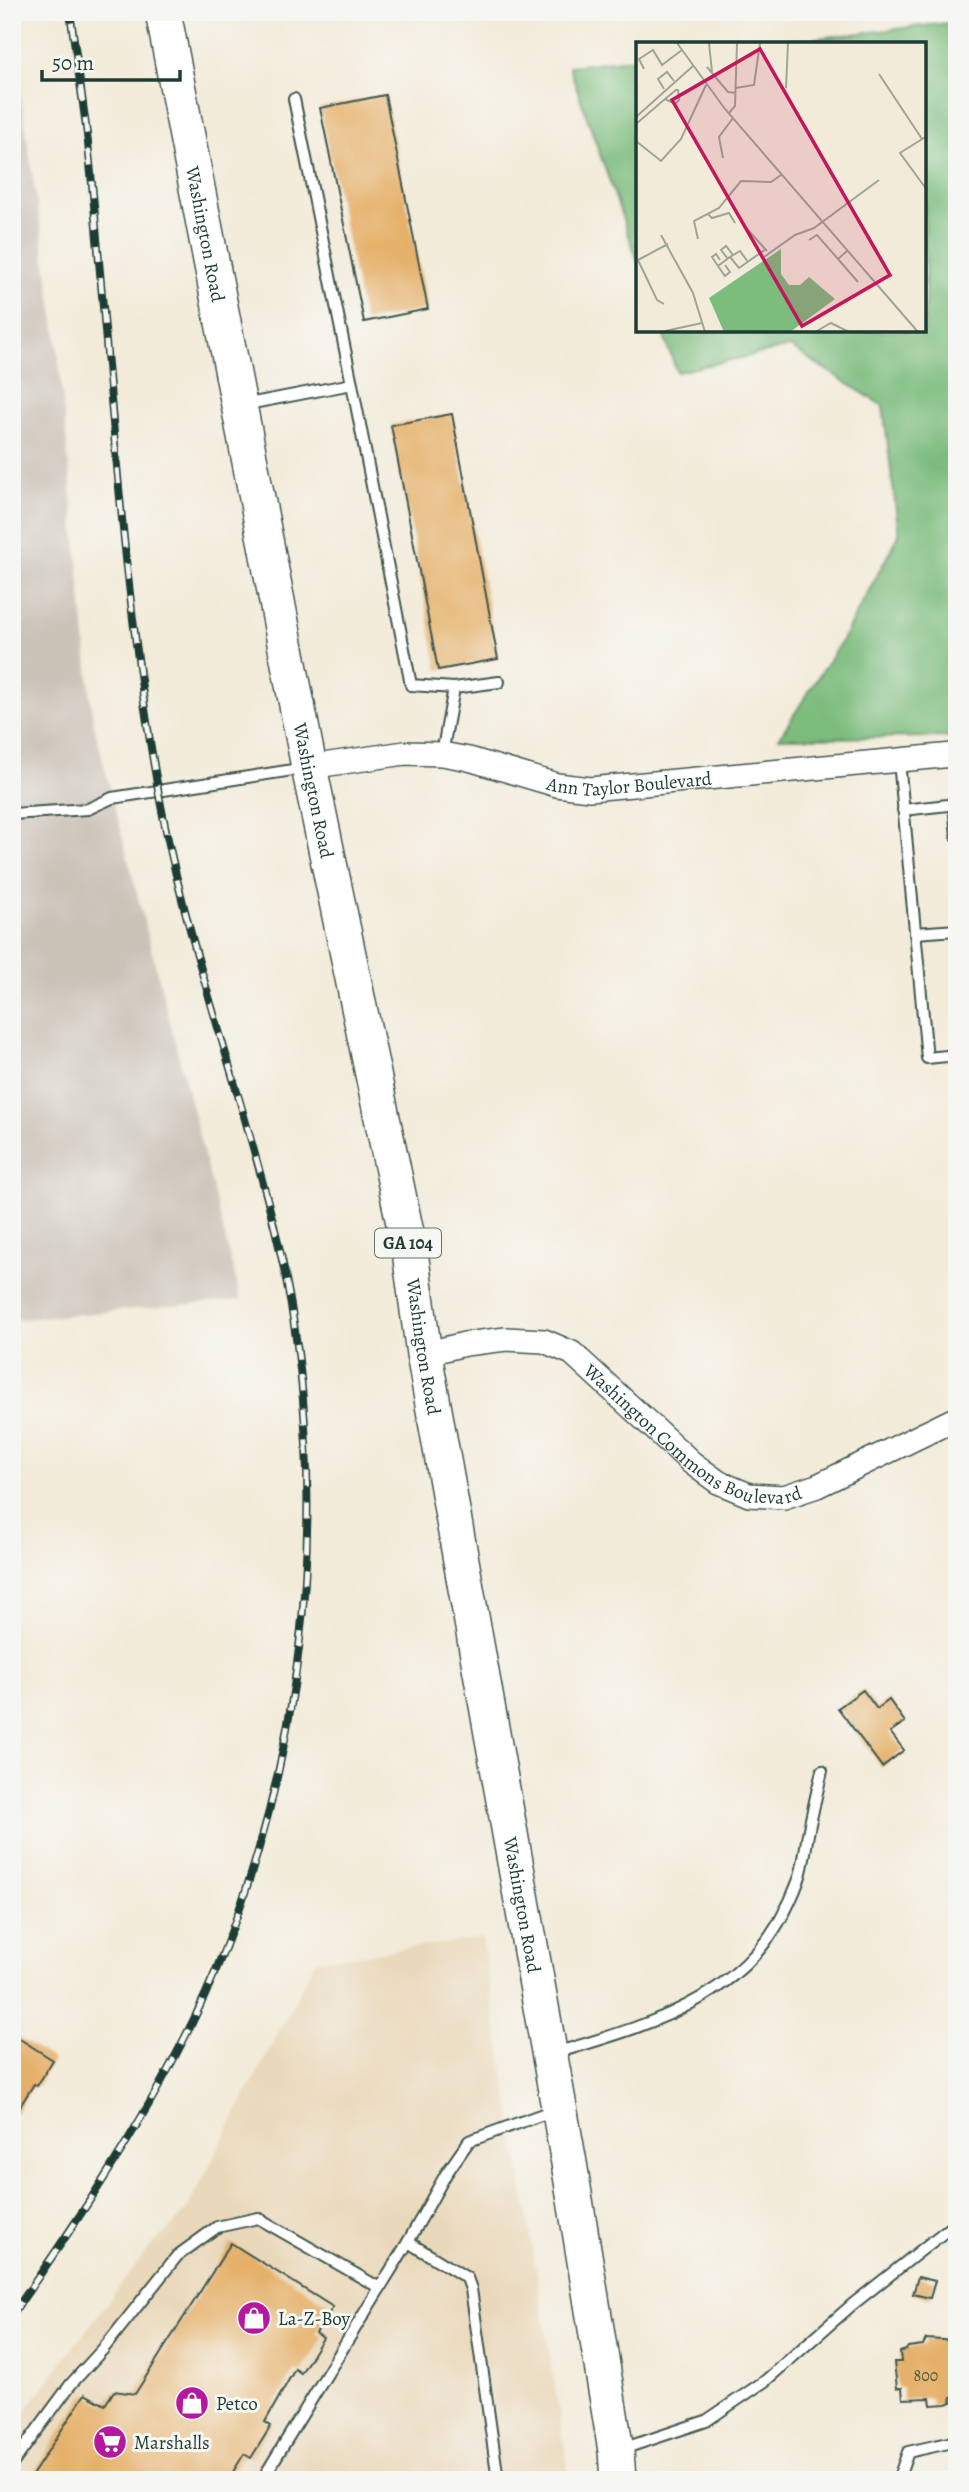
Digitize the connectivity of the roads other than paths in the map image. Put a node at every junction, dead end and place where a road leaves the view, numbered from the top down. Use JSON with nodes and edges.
{"nodes":[{"id":1,"x":163,"y":12,"type":"edge"},
{"id":2,"x":294,"y":99,"type":"dead end"},
{"id":3,"x":352,"y":384,"type":"junction"},
{"id":4,"x":240,"y":406,"type":"junction"},
{"id":5,"x":499,"y":682,"type":"dead end"},
{"id":6,"x":454,"y":688,"type":"junction"},
{"id":7,"x":442,"y":754,"type":"junction"},
{"id":8,"x":953,"y":755,"type":"dead end"},
{"id":9,"x":899,"y":761,"type":"junction"},
{"id":10,"x":309,"y":767,"type":"junction"},
{"id":11,"x":956,"y":804,"type":"edge"},
{"id":12,"x":904,"y":810,"type":"junction"},
{"id":13,"x":12,"y":814,"type":"edge"},
{"id":14,"x":957,"y":836,"type":"edge"},
{"id":15,"x":957,"y":930,"type":"edge"},
{"id":16,"x":915,"y":933,"type":"junction"},
{"id":17,"x":957,"y":1055,"type":"edge"},
{"id":18,"x":424,"y":1354,"type":"junction"},
{"id":19,"x":957,"y":1418,"type":"edge"},
{"id":20,"x":822,"y":1771,"type":"dead end"},
{"id":21,"x":549,"y":2054,"type":"junction"},
{"id":22,"x":559,"y":2108,"type":"junction"},
{"id":23,"x":957,"y":2222,"type":"edge"},
{"id":24,"x":408,"y":2242,"type":"junction"},
{"id":25,"x":380,"y":2288,"type":"junction"},
{"id":26,"x":957,"y":2441,"type":"edge"},
{"id":27,"x":12,"y":2464,"type":"edge"},
{"id":28,"x":617,"y":2465,"type":"edge"},
{"id":29,"x":262,"y":2480,"type":"edge"},
{"id":30,"x":498,"y":2480,"type":"edge"},
{"id":31,"x":898,"y":2480,"type":"edge"}],
"edges":[{"from":1,"to":4,"type":"main road","name":"Washington Road","number":"GA 104"},
{"from":2,"to":3,"type":"lane"},
{"from":3,"to":4,"type":"lane"},
{"from":3,"to":6,"type":"lane"},
{"from":4,"to":10,"type":"main road","name":"Washington Road","number":"GA 104"},
{"from":5,"to":6,"type":"lane"},
{"from":6,"to":7,"type":"lane"},
{"from":7,"to":9,"type":"street","name":"Ann Taylor Boulevard"},
{"from":7,"to":10,"type":"street","name":"Ann Taylor Boulevard"},
{"from":8,"to":9,"type":"street","name":"Ann Taylor Boulevard"},
{"from":9,"to":12,"type":"lane"},
{"from":10,"to":13,"type":"lane"},
{"from":10,"to":18,"type":"main road","name":"Washington Road","number":"GA 104"},
{"from":11,"to":12,"type":"lane"},
{"from":11,"to":14,"type":"lane"},
{"from":12,"to":16,"type":"lane"},
{"from":15,"to":16,"type":"lane"},
{"from":16,"to":17,"type":"lane"},
{"from":18,"to":19,"type":"street","name":"Washington Commons Boulevard"},
{"from":18,"to":21,"type":"main road","name":"Washington Road","number":"GA 104"},
{"from":20,"to":21,"type":"lane"},
{"from":21,"to":22,"type":"main road","name":"Washington Road","number":"GA 104"},
{"from":22,"to":24,"type":"lane"},
{"from":22,"to":28,"type":"main road","name":"Washington Road","number":"GA 104"},
{"from":23,"to":28,"type":"lane"},
{"from":24,"to":25,"type":"lane"},
{"from":24,"to":30,"type":"lane"},
{"from":25,"to":27,"type":"lane"},
{"from":25,"to":29,"type":"lane"},
{"from":26,"to":31,"type":"lane"}]}
